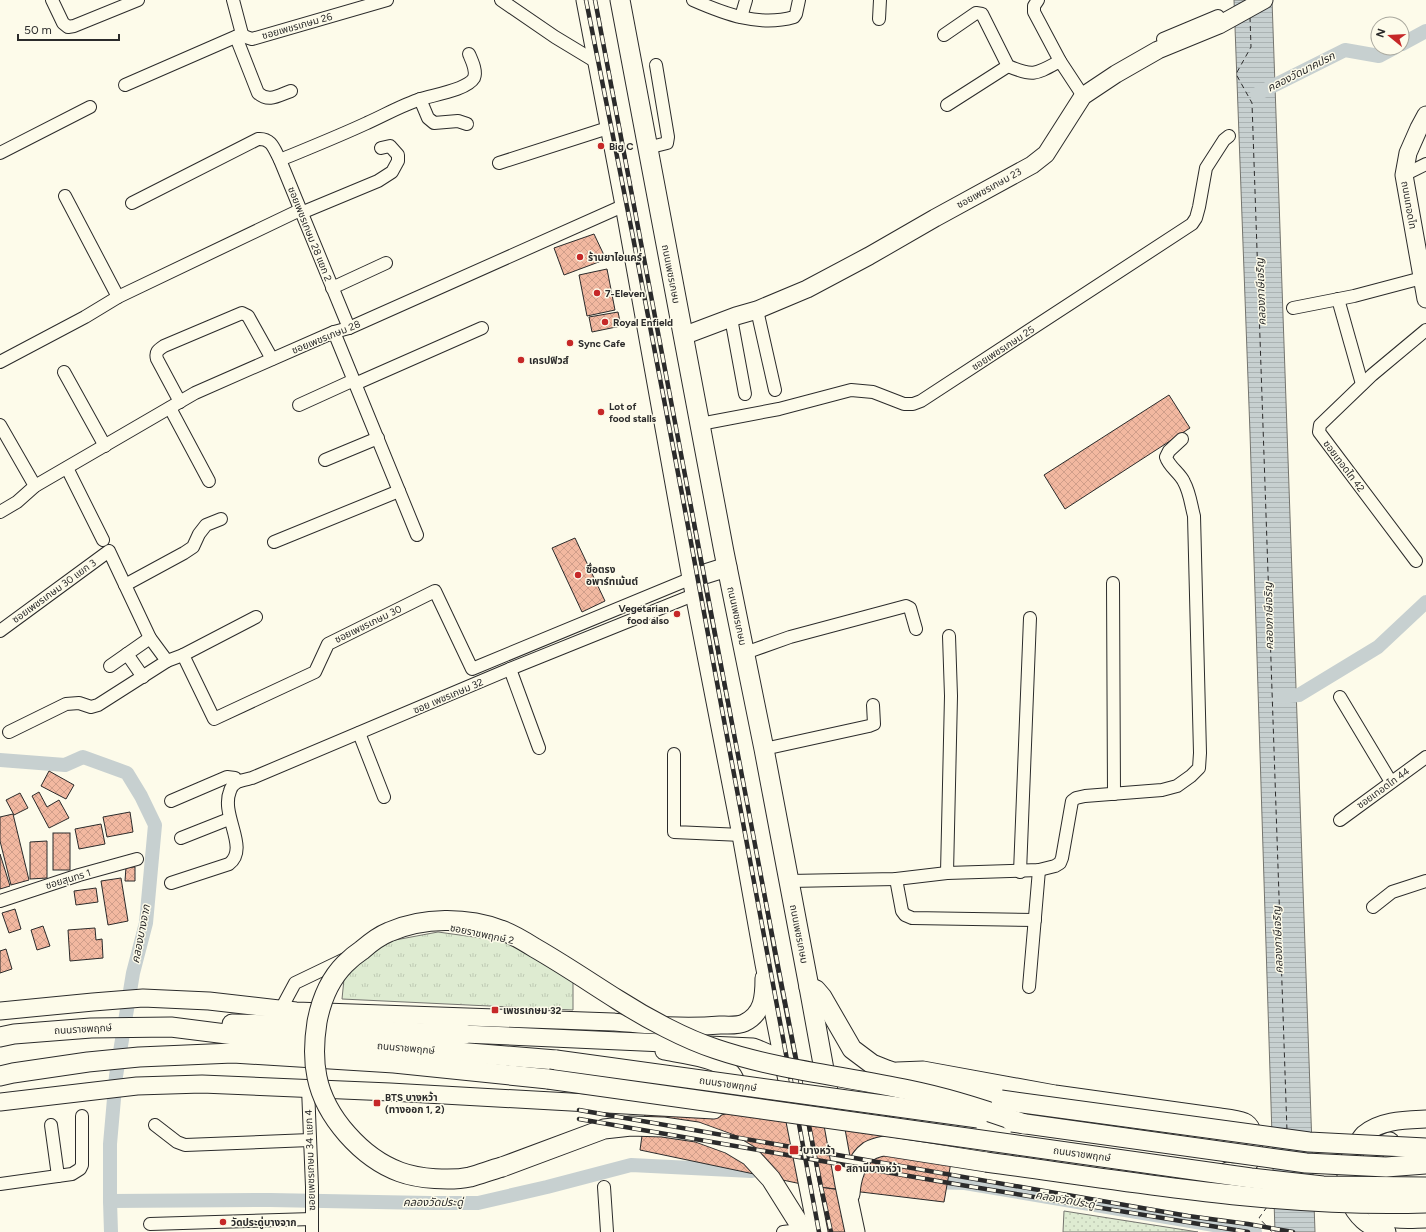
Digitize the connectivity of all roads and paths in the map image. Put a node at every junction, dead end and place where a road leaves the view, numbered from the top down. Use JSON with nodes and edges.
{"nodes":[{"id":1,"x":52,"y":0,"type":"edge"},
{"id":2,"x":138,"y":0,"type":"edge"},
{"id":3,"x":233,"y":0,"type":"edge"},
{"id":4,"x":387,"y":0,"type":"edge"},
{"id":5,"x":501,"y":0,"type":"edge"},
{"id":6,"x":586,"y":0,"type":"edge"},
{"id":7,"x":620,"y":0,"type":"edge"},
{"id":8,"x":693,"y":0,"type":"edge"},
{"id":9,"x":746,"y":0,"type":"edge"},
{"id":10,"x":799,"y":0,"type":"edge"},
{"id":11,"x":880,"y":0,"type":"edge"},
{"id":12,"x":1038,"y":0,"type":"edge"},
{"id":13,"x":1264,"y":0,"type":"edge"},
{"id":14,"x":741,"y":17,"type":"junction"},
{"id":15,"x":879,"y":19,"type":"dead end"},
{"id":16,"x":239,"y":35,"type":"junction"},
{"id":17,"x":944,"y":35,"type":"dead end"},
{"id":18,"x":469,"y":54,"type":"dead end"},
{"id":19,"x":1060,"y":61,"type":"junction"},
{"id":20,"x":598,"y":63,"type":"junction"},
{"id":21,"x":656,"y":65,"type":"dead end"},
{"id":22,"x":1008,"y":66,"type":"junction"},
{"id":23,"x":125,"y":85,"type":"dead end"},
{"id":24,"x":291,"y":91,"type":"dead end"},
{"id":25,"x":1087,"y":92,"type":"junction"},
{"id":26,"x":420,"y":99,"type":"junction"},
{"id":27,"x":947,"y":105,"type":"dead end"},
{"id":28,"x":90,"y":107,"type":"dead end"},
{"id":29,"x":1426,"y":115,"type":"edge"},
{"id":30,"x":467,"y":124,"type":"dead end"},
{"id":31,"x":610,"y":127,"type":"junction"},
{"id":32,"x":1229,"y":136,"type":"dead end"},
{"id":33,"x":381,"y":148,"type":"dead end"},
{"id":34,"x":647,"y":148,"type":"junction"},
{"id":35,"x":0,"y":153,"type":"edge"},
{"id":36,"x":280,"y":160,"type":"junction"},
{"id":37,"x":499,"y":163,"type":"dead end"},
{"id":38,"x":1426,"y":164,"type":"edge"},
{"id":39,"x":1404,"y":175,"type":"junction"},
{"id":40,"x":65,"y":196,"type":"dead end"},
{"id":41,"x":132,"y":202,"type":"dead end"},
{"id":42,"x":625,"y":205,"type":"junction"},
{"id":43,"x":300,"y":211,"type":"junction"},
{"id":44,"x":386,"y":263,"type":"dead end"},
{"id":45,"x":1423,"y":272,"type":"edge"},
{"id":46,"x":332,"y":288,"type":"junction"},
{"id":47,"x":118,"y":297,"type":"junction"},
{"id":48,"x":1338,"y":299,"type":"junction"},
{"id":49,"x":1426,"y":299,"type":"edge"},
{"id":50,"x":1294,"y":308,"type":"dead end"},
{"id":51,"x":757,"y":310,"type":"junction"},
{"id":52,"x":731,"y":318,"type":"junction"},
{"id":53,"x":349,"y":328,"type":"junction"},
{"id":54,"x":482,"y":328,"type":"dead end"},
{"id":55,"x":1426,"y":330,"type":"edge"},
{"id":56,"x":334,"y":332,"type":"junction"},
{"id":57,"x":683,"y":336,"type":"junction"},
{"id":58,"x":272,"y":359,"type":"junction"},
{"id":59,"x":0,"y":362,"type":"edge"},
{"id":60,"x":64,"y":372,"type":"dead end"},
{"id":61,"x":355,"y":382,"type":"junction"},
{"id":62,"x":1362,"y":384,"type":"junction"},
{"id":63,"x":775,"y":390,"type":"dead end"},
{"id":64,"x":745,"y":394,"type":"dead end"},
{"id":65,"x":175,"y":405,"type":"junction"},
{"id":66,"x":300,"y":406,"type":"dead end"},
{"id":67,"x":700,"y":424,"type":"junction"},
{"id":68,"x":0,"y":425,"type":"edge"},
{"id":69,"x":378,"y":438,"type":"junction"},
{"id":70,"x":1182,"y":439,"type":"dead end"},
{"id":71,"x":105,"y":446,"type":"junction"},
{"id":72,"x":324,"y":460,"type":"dead end"},
{"id":73,"x":67,"y":468,"type":"junction"},
{"id":74,"x":209,"y":481,"type":"dead end"},
{"id":75,"x":35,"y":486,"type":"junction"},
{"id":76,"x":399,"y":491,"type":"junction"},
{"id":77,"x":0,"y":512,"type":"edge"},
{"id":78,"x":221,"y":519,"type":"dead end"},
{"id":79,"x":417,"y":535,"type":"dead end"},
{"id":80,"x":103,"y":540,"type":"dead end"},
{"id":81,"x":274,"y":542,"type":"dead end"},
{"id":82,"x":1416,"y":561,"type":"dead end"},
{"id":83,"x":727,"y":567,"type":"junction"},
{"id":84,"x":1114,"y":584,"type":"dead end"},
{"id":85,"x":125,"y":585,"type":"junction"},
{"id":86,"x":694,"y":586,"type":"junction"},
{"id":87,"x":256,"y":617,"type":"dead end"},
{"id":88,"x":1030,"y":618,"type":"dead end"},
{"id":89,"x":916,"y":629,"type":"dead end"},
{"id":90,"x":0,"y":631,"type":"edge"},
{"id":91,"x":949,"y":636,"type":"dead end"},
{"id":92,"x":150,"y":638,"type":"junction"},
{"id":93,"x":745,"y":653,"type":"junction"},
{"id":94,"x":127,"y":654,"type":"junction"},
{"id":95,"x":183,"y":655,"type":"junction"},
{"id":96,"x":167,"y":661,"type":"junction"},
{"id":97,"x":110,"y":666,"type":"dead end"},
{"id":98,"x":510,"y":669,"type":"junction"},
{"id":99,"x":143,"y":677,"type":"junction"},
{"id":100,"x":1340,"y":697,"type":"dead end"},
{"id":101,"x":873,"y":705,"type":"dead end"},
{"id":102,"x":9,"y":732,"type":"dead end"},
{"id":103,"x":359,"y":733,"type":"junction"},
{"id":104,"x":539,"y":748,"type":"dead end"},
{"id":105,"x":764,"y":749,"type":"junction"},
{"id":106,"x":674,"y":754,"type":"dead end"},
{"id":107,"x":1426,"y":757,"type":"edge"},
{"id":108,"x":237,"y":782,"type":"junction"},
{"id":109,"x":1391,"y":782,"type":"junction"},
{"id":110,"x":1114,"y":794,"type":"junction"},
{"id":111,"x":384,"y":797,"type":"dead end"},
{"id":112,"x":171,"y":802,"type":"dead end"},
{"id":113,"x":230,"y":819,"type":"junction"},
{"id":114,"x":1340,"y":820,"type":"dead end"},
{"id":115,"x":742,"y":835,"type":"junction"},
{"id":116,"x":181,"y":838,"type":"dead end"},
{"id":117,"x":138,"y":859,"type":"dead end"},
{"id":118,"x":1040,"y":870,"type":"junction"},
{"id":119,"x":1020,"y":872,"type":"junction"},
{"id":120,"x":947,"y":873,"type":"junction"},
{"id":121,"x":896,"y":879,"type":"junction"},
{"id":122,"x":789,"y":881,"type":"junction"},
{"id":123,"x":1426,"y":881,"type":"edge"},
{"id":124,"x":171,"y":883,"type":"dead end"},
{"id":125,"x":0,"y":901,"type":"edge"},
{"id":126,"x":1374,"y":906,"type":"dead end"},
{"id":127,"x":1035,"y":920,"type":"junction"},
{"id":128,"x":764,"y":964,"type":"junction"},
{"id":129,"x":584,"y":972,"type":"dead end"},
{"id":130,"x":809,"y":987,"type":"junction"},
{"id":131,"x":1029,"y":987,"type":"dead end"},
{"id":132,"x":288,"y":1010,"type":"junction"},
{"id":133,"x":0,"y":1011,"type":"edge"},
{"id":134,"x":171,"y":1026,"type":"junction"},
{"id":135,"x":464,"y":1034,"type":"junction"},
{"id":136,"x":0,"y":1037,"type":"edge"},
{"id":137,"x":607,"y":1040,"type":"junction"},
{"id":138,"x":784,"y":1060,"type":"junction"},
{"id":139,"x":888,"y":1071,"type":"junction"},
{"id":140,"x":0,"y":1076,"type":"edge"},
{"id":141,"x":910,"y":1078,"type":"junction"},
{"id":142,"x":308,"y":1088,"type":"junction"},
{"id":143,"x":813,"y":1088,"type":"junction"},
{"id":144,"x":0,"y":1102,"type":"edge"},
{"id":145,"x":703,"y":1110,"type":"junction"},
{"id":146,"x":82,"y":1116,"type":"dead end"},
{"id":147,"x":795,"y":1117,"type":"junction"},
{"id":148,"x":1426,"y":1119,"type":"edge"},
{"id":149,"x":1024,"y":1124,"type":"junction"},
{"id":150,"x":51,"y":1125,"type":"dead end"},
{"id":151,"x":155,"y":1125,"type":"dead end"},
{"id":152,"x":910,"y":1125,"type":"junction"},
{"id":153,"x":835,"y":1129,"type":"junction"},
{"id":154,"x":310,"y":1140,"type":"junction"},
{"id":155,"x":1426,"y":1140,"type":"edge"},
{"id":156,"x":874,"y":1148,"type":"junction"},
{"id":157,"x":1426,"y":1148,"type":"edge"},
{"id":158,"x":1426,"y":1164,"type":"edge"},
{"id":159,"x":58,"y":1176,"type":"junction"},
{"id":160,"x":0,"y":1184,"type":"edge"},
{"id":161,"x":604,"y":1187,"type":"dead end"},
{"id":162,"x":1426,"y":1187,"type":"edge"},
{"id":163,"x":849,"y":1203,"type":"junction"},
{"id":164,"x":1426,"y":1203,"type":"edge"},
{"id":165,"x":312,"y":1216,"type":"junction"},
{"id":166,"x":1426,"y":1219,"type":"edge"},
{"id":167,"x":150,"y":1224,"type":"dead end"},
{"id":168,"x":807,"y":1231,"type":"edge"},
{"id":169,"x":312,"y":1232,"type":"edge"},
{"id":170,"x":607,"y":1232,"type":"edge"},
{"id":171,"x":783,"y":1232,"type":"edge"},
{"id":172,"x":855,"y":1232,"type":"edge"},
{"id":173,"x":1387,"y":1232,"type":"edge"}],
"edges":[{"from":1,"to":2,"type":"street"},
{"from":3,"to":16,"type":"street"},
{"from":4,"to":16,"type":"street","name":"ซอยเพชรเกษม 26"},
{"from":5,"to":20,"type":"street"},
{"from":6,"to":20,"type":"main road"},
{"from":7,"to":34,"type":"main road","name":"ถนนเพชรเกษม"},
{"from":8,"to":14,"type":"street"},
{"from":9,"to":14,"type":"street"},
{"from":10,"to":14,"type":"street"},
{"from":11,"to":15,"type":"street"},
{"from":12,"to":19,"type":"street"},
{"from":13,"to":25,"type":"main road","name":"ซอยเพชรเกษม 23"},
{"from":16,"to":23,"type":"street"},
{"from":16,"to":24,"type":"street"},
{"from":17,"to":22,"type":"street"},
{"from":18,"to":26,"type":"street"},
{"from":19,"to":22,"type":"street"},
{"from":19,"to":25,"type":"street"},
{"from":20,"to":31,"type":"main road"},
{"from":21,"to":34,"type":"street"},
{"from":22,"to":27,"type":"street"},
{"from":25,"to":51,"type":"main road","name":"ซอยเพชรเกษม 23"},
{"from":26,"to":30,"type":"street"},
{"from":26,"to":36,"type":"street"},
{"from":28,"to":35,"type":"street"},
{"from":29,"to":39,"type":"main road","name":"ถนนเทอดไท"},
{"from":31,"to":37,"type":"street"},
{"from":31,"to":42,"type":"main road"},
{"from":32,"to":67,"type":"street","name":"ซอยเพชรเกษม 25"},
{"from":33,"to":43,"type":"street"},
{"from":34,"to":57,"type":"main road","name":"ถนนเพชรเกษม"},
{"from":36,"to":41,"type":"street","name":"ซอยเพชรเกษม 28 แยก 2"},
{"from":36,"to":43,"type":"street","name":"ซอยเพชรเกษม 28 แยก 2"},
{"from":38,"to":39,"type":"street"},
{"from":39,"to":45,"type":"main road","name":"ถนนเทอดไท"},
{"from":40,"to":47,"type":"street"},
{"from":42,"to":53,"type":"street","name":"ซอยเพชรเกษม 28"},
{"from":42,"to":86,"type":"main road"},
{"from":43,"to":46,"type":"street","name":"ซอยเพชรเกษม 28 แยก 2"},
{"from":43,"to":47,"type":"street"},
{"from":44,"to":46,"type":"street"},
{"from":45,"to":48,"type":"street"},
{"from":45,"to":49,"type":"main road","name":"ถนนเทอดไท"},
{"from":46,"to":53,"type":"street","name":"ซอยเพชรเกษม 28 แยก 2"},
{"from":47,"to":59,"type":"street"},
{"from":48,"to":50,"type":"street"},
{"from":48,"to":62,"type":"street"},
{"from":51,"to":52,"type":"main road","name":"ซอยเพชรเกษม 23"},
{"from":51,"to":63,"type":"street"},
{"from":52,"to":57,"type":"main road","name":"ซอยเพชรเกษม 23"},
{"from":52,"to":64,"type":"street"},
{"from":53,"to":56,"type":"street","name":"ซอยเพชรเกษม 28"},
{"from":54,"to":61,"type":"street"},
{"from":55,"to":62,"type":"street","name":"ซอยเทอดไท 42"},
{"from":56,"to":58,"type":"street","name":"ซอยเพชรเกษม 28"},
{"from":56,"to":61,"type":"street"},
{"from":57,"to":67,"type":"main road","name":"ถนนเพชรเกษม"},
{"from":58,"to":65,"type":"street","name":"ซอยเพชรเกษม 28"},
{"from":58,"to":65,"type":"street"},
{"from":60,"to":71,"type":"street"},
{"from":61,"to":66,"type":"street"},
{"from":61,"to":69,"type":"street"},
{"from":62,"to":82,"type":"street","name":"ซอยเทอดไท 42"},
{"from":65,"to":71,"type":"street","name":"ซอยเพชรเกษม 28"},
{"from":65,"to":74,"type":"street"},
{"from":67,"to":83,"type":"main road","name":"ถนนเพชรเกษม"},
{"from":68,"to":75,"type":"street"},
{"from":69,"to":72,"type":"street"},
{"from":69,"to":76,"type":"street"},
{"from":70,"to":110,"type":"street"},
{"from":71,"to":73,"type":"street","name":"ซอยเพชรเกษม 28"},
{"from":73,"to":75,"type":"street","name":"ซอยเพชรเกษม 28"},
{"from":73,"to":80,"type":"street"},
{"from":75,"to":77,"type":"street","name":"ซอยเพชรเกษม 28"},
{"from":76,"to":79,"type":"street"},
{"from":76,"to":81,"type":"street"},
{"from":78,"to":85,"type":"street"},
{"from":83,"to":86,"type":"main road"},
{"from":83,"to":93,"type":"main road","name":"ถนนเพชรเกษม"},
{"from":84,"to":110,"type":"street"},
{"from":85,"to":90,"type":"street","name":"ซอยเพชรเกษม 30 แยก 3"},
{"from":85,"to":92,"type":"street"},
{"from":86,"to":95,"type":"street","name":"ซอยเพชรเกษม 30"},
{"from":86,"to":98,"type":"street","name":"ซอย เพชรเกษม 32"},
{"from":86,"to":115,"type":"main road"},
{"from":87,"to":95,"type":"street"},
{"from":88,"to":119,"type":"street"},
{"from":89,"to":93,"type":"street"},
{"from":91,"to":120,"type":"street"},
{"from":92,"to":94,"type":"street"},
{"from":92,"to":96,"type":"street"},
{"from":93,"to":105,"type":"main road","name":"ถนนเพชรเกษม"},
{"from":94,"to":97,"type":"street"},
{"from":94,"to":99,"type":"street"},
{"from":95,"to":96,"type":"street"},
{"from":96,"to":99,"type":"street"},
{"from":98,"to":103,"type":"street","name":"ซอย เพชรเกษม 32"},
{"from":98,"to":104,"type":"street"},
{"from":99,"to":102,"type":"street"},
{"from":100,"to":109,"type":"street"},
{"from":101,"to":105,"type":"street"},
{"from":103,"to":108,"type":"street","name":"ซอย เพชรเกษม 32"},
{"from":103,"to":111,"type":"street"},
{"from":105,"to":122,"type":"main road","name":"ถนนเพชรเกษม"},
{"from":106,"to":115,"type":"street"},
{"from":107,"to":109,"type":"street","name":"ซอยเทอดไท 44"},
{"from":108,"to":112,"type":"street"},
{"from":108,"to":113,"type":"street"},
{"from":109,"to":114,"type":"street","name":"ซอยเทอดไท 44"},
{"from":110,"to":118,"type":"street"},
{"from":113,"to":116,"type":"street"},
{"from":113,"to":124,"type":"street"},
{"from":115,"to":128,"type":"main road"},
{"from":117,"to":125,"type":"street","name":"ซอยสุนทร 1"},
{"from":118,"to":119,"type":"street"},
{"from":118,"to":127,"type":"street"},
{"from":119,"to":120,"type":"street"},
{"from":120,"to":121,"type":"street"},
{"from":121,"to":122,"type":"street"},
{"from":121,"to":127,"type":"street"},
{"from":122,"to":130,"type":"main road","name":"ถนนเพชรเกษม"},
{"from":123,"to":126,"type":"street"},
{"from":127,"to":131,"type":"street"},
{"from":128,"to":132,"type":"main road"},
{"from":128,"to":138,"type":"main road"},
{"from":129,"to":132,"type":"street","name":"ซอยราชพฤกษ์ 2"},
{"from":130,"to":139,"type":"main road"},
{"from":130,"to":143,"type":"main road"},
{"from":130,"to":153,"type":"main road","name":"ถนนเพชรเกษม"},
{"from":132,"to":133,"type":"main road"},
{"from":132,"to":135,"type":"main road"},
{"from":134,"to":135,"type":"main road"},
{"from":134,"to":136,"type":"main road","name":"ถนนราชพฤกษ์"},
{"from":134,"to":149,"type":"main road","name":"ถนนราชพฤกษ์","bridge":true},
{"from":135,"to":137,"type":"main road"},
{"from":137,"to":138,"type":"main road"},
{"from":137,"to":145,"type":"main road"},
{"from":138,"to":143,"type":"main road"},
{"from":138,"to":147,"type":"main road"},
{"from":139,"to":141,"type":"main road"},
{"from":139,"to":152,"type":"street"},
{"from":140,"to":162,"type":"main road","name":"ถนนราชพฤกษ์","bridge":true},
{"from":141,"to":152,"type":"street"},
{"from":141,"to":157,"type":"main road","bridge":true},
{"from":142,"to":144,"type":"main road"},
{"from":142,"to":145,"type":"main road"},
{"from":142,"to":154,"type":"street","name":"ซอยเพชรเกษม 34 แยก 4"},
{"from":143,"to":147,"type":"main road"},
{"from":143,"to":153,"type":"main road"},
{"from":145,"to":147,"type":"main road"},
{"from":146,"to":159,"type":"street"},
{"from":147,"to":168,"type":"main road"},
{"from":148,"to":173,"type":"main road"},
{"from":149,"to":158,"type":"main road","name":"ถนนราชพฤกษ์","bridge":true},
{"from":149,"to":168,"type":"main road","bridge":true},
{"from":150,"to":159,"type":"street"},
{"from":151,"to":154,"type":"street"},
{"from":152,"to":156,"type":"street"},
{"from":153,"to":163,"type":"main road","name":"ถนนเพชรเกษม"},
{"from":154,"to":165,"type":"street","name":"ซอยเพชรเกษม 34 แยก 4"},
{"from":155,"to":166,"type":"main road"},
{"from":156,"to":163,"type":"main road"},
{"from":156,"to":164,"type":"main road","bridge":true},
{"from":159,"to":160,"type":"street"},
{"from":161,"to":170,"type":"street"},
{"from":163,"to":172,"type":"main road","name":"ถนนเพชรเกษม"},
{"from":165,"to":167,"type":"street"},
{"from":165,"to":169,"type":"street","name":"ซอยเพชรเกษม 34 แยก 4"},
{"from":168,"to":171,"type":"street"}]}
